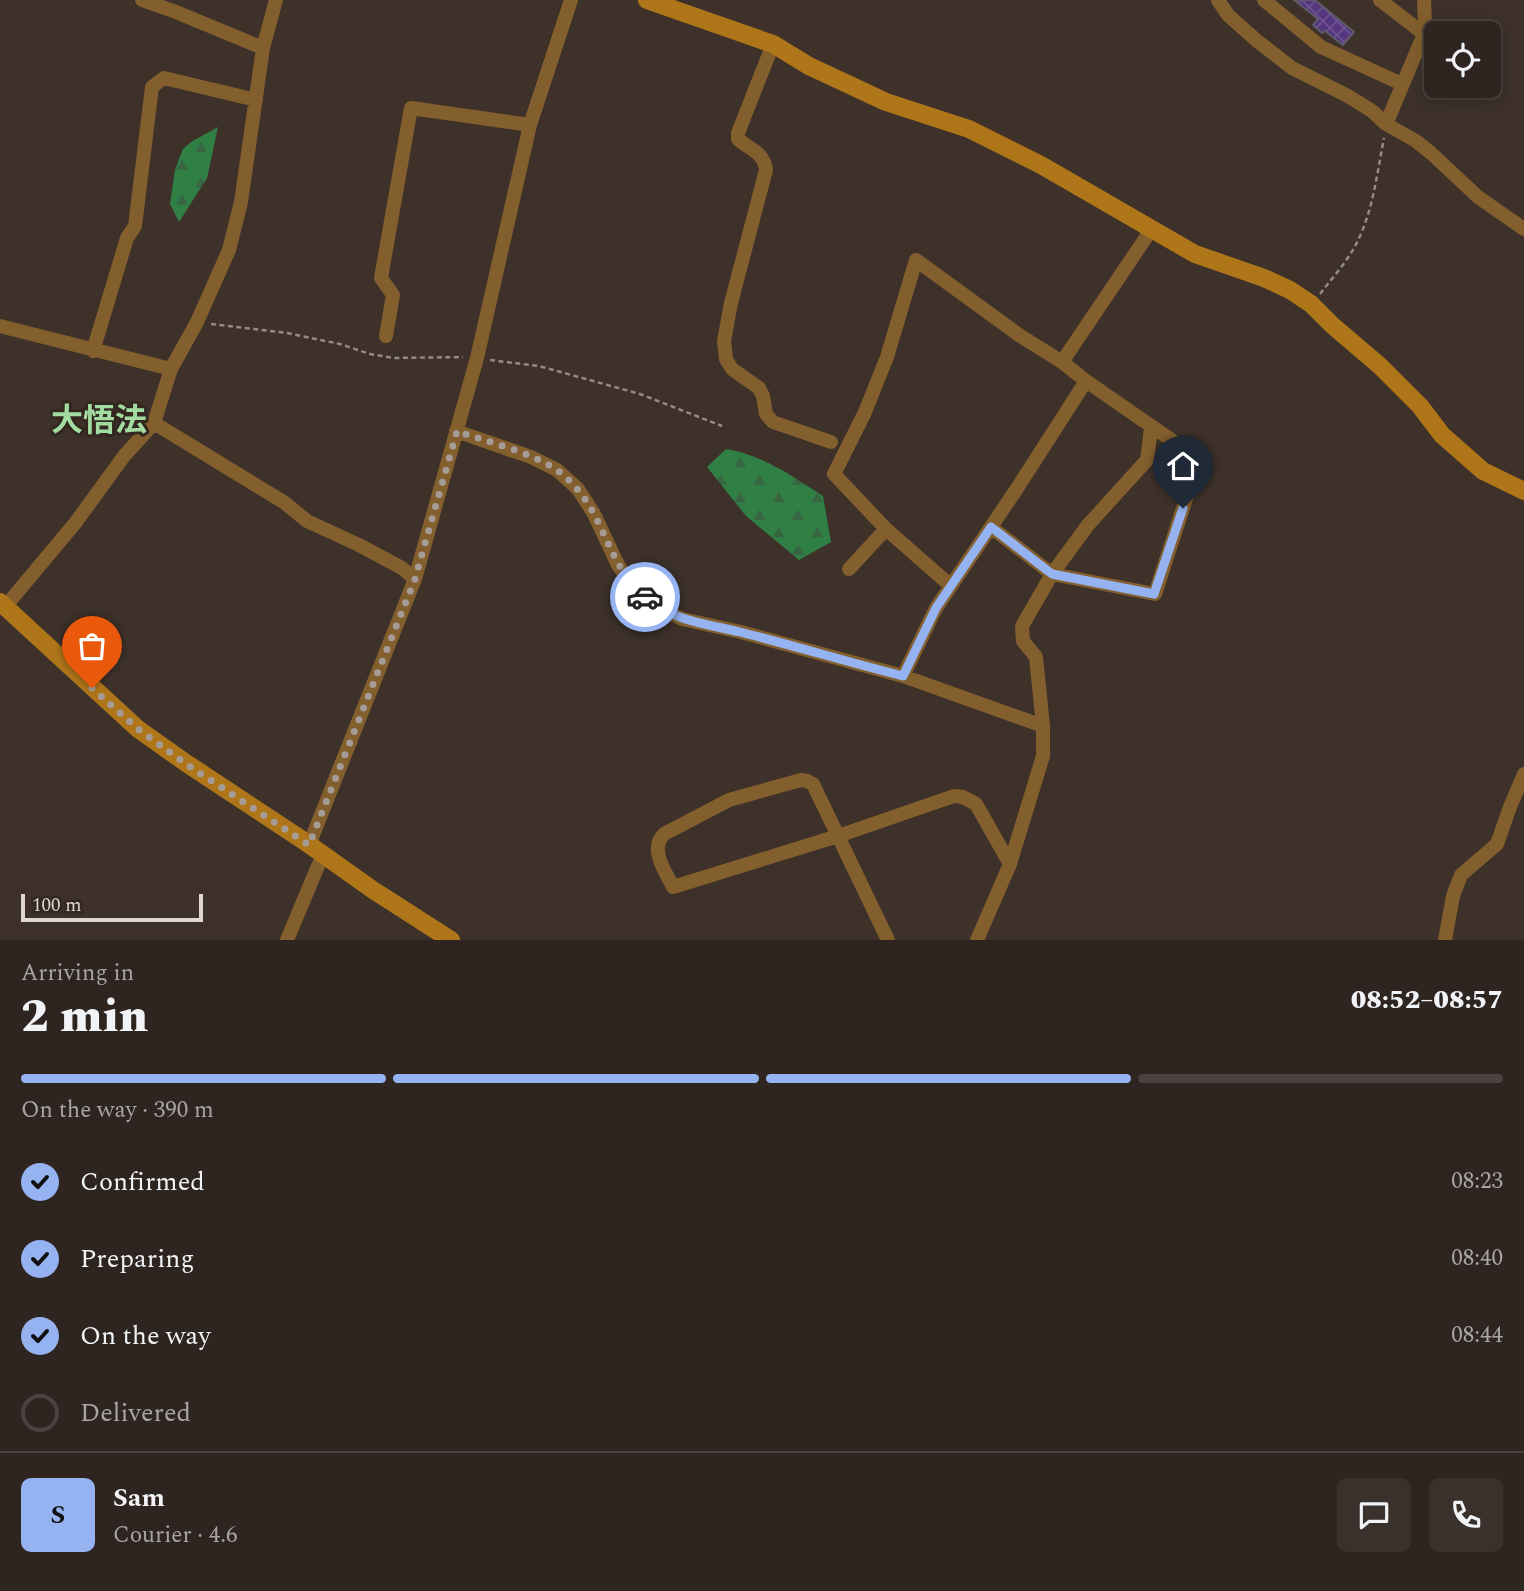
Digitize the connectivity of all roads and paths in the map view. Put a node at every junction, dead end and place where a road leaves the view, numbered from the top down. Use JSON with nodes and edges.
{"nodes":[{"id":1,"x":142,"y":0,"type":"edge"},
{"id":2,"x":275,"y":0,"type":"edge"},
{"id":3,"x":571,"y":0,"type":"edge"},
{"id":4,"x":647,"y":0,"type":"edge"},
{"id":5,"x":1218,"y":0,"type":"edge"},
{"id":6,"x":1264,"y":0,"type":"edge"},
{"id":7,"x":1380,"y":0,"type":"edge"},
{"id":8,"x":1424,"y":0,"type":"edge"},
{"id":9,"x":1425,"y":21,"type":"edge"},
{"id":10,"x":1424,"y":34,"type":"joint"},
{"id":11,"x":773,"y":44,"type":"junction"},
{"id":12,"x":263,"y":48,"type":"junction"},
{"id":13,"x":1402,"y":84,"type":"junction"},
{"id":14,"x":256,"y":100,"type":"junction"},
{"id":15,"x":1386,"y":124,"type":"junction"},
{"id":16,"x":530,"y":125,"type":"junction"},
{"id":17,"x":1524,"y":229,"type":"edge"},
{"id":18,"x":1151,"y":230,"type":"junction"},
{"id":19,"x":1311,"y":304,"type":"junction"},
{"id":20,"x":197,"y":322,"type":"junction"},
{"id":21,"x":0,"y":326,"type":"edge"},
{"id":22,"x":386,"y":336,"type":"dead end"},
{"id":23,"x":93,"y":351,"type":"junction"},
{"id":24,"x":477,"y":358,"type":"junction"},
{"id":25,"x":1062,"y":362,"type":"junction"},
{"id":26,"x":171,"y":369,"type":"junction"},
{"id":27,"x":1086,"y":382,"type":"junction"},
{"id":28,"x":155,"y":423,"type":"junction"},
{"id":29,"x":722,"y":426,"type":"dead end"},
{"id":30,"x":1151,"y":428,"type":"junction"},
{"id":31,"x":457,"y":431,"type":"junction"},
{"id":32,"x":831,"y":442,"type":"dead end"},
{"id":33,"x":1524,"y":491,"type":"edge"},
{"id":34,"x":991,"y":527,"type":"junction"},
{"id":35,"x":886,"y":529,"type":"junction"},
{"id":36,"x":849,"y":569,"type":"dead end"},
{"id":37,"x":1052,"y":574,"type":"junction"},
{"id":38,"x":415,"y":579,"type":"junction"},
{"id":39,"x":951,"y":586,"type":"junction"},
{"id":40,"x":3,"y":605,"type":"edge"},
{"id":41,"x":903,"y":676,"type":"junction"},
{"id":42,"x":1043,"y":726,"type":"junction"},
{"id":43,"x":1524,"y":774,"type":"edge"},
{"id":44,"x":838,"y":836,"type":"junction"},
{"id":45,"x":317,"y":850,"type":"junction"},
{"id":46,"x":1010,"y":864,"type":"junction"},
{"id":47,"x":287,"y":940,"type":"edge"},
{"id":48,"x":451,"y":940,"type":"edge"},
{"id":49,"x":888,"y":940,"type":"edge"},
{"id":50,"x":977,"y":940,"type":"edge"},
{"id":51,"x":1445,"y":940,"type":"edge"}],
"edges":[{"from":1,"to":12,"type":"street"},
{"from":2,"to":12,"type":"street"},
{"from":3,"to":16,"type":"street"},
{"from":4,"to":11,"type":"street"},
{"from":5,"to":15,"type":"street"},
{"from":6,"to":13,"type":"street"},
{"from":7,"to":10,"type":"street"},
{"from":8,"to":9,"type":"street"},
{"from":10,"to":13,"type":"street"},
{"from":11,"to":18,"type":"street"},
{"from":11,"to":32,"type":"street"},
{"from":12,"to":14,"type":"street"},
{"from":13,"to":15,"type":"street"},
{"from":14,"to":20,"type":"street"},
{"from":14,"to":23,"type":"street"},
{"from":15,"to":17,"type":"street"},
{"from":15,"to":19,"type":"path"},
{"from":16,"to":22,"type":"street"},
{"from":16,"to":24,"type":"street"},
{"from":18,"to":19,"type":"street"},
{"from":18,"to":25,"type":"street"},
{"from":19,"to":33,"type":"street"},
{"from":20,"to":24,"type":"path"},
{"from":20,"to":26,"type":"street"},
{"from":21,"to":23,"type":"street"},
{"from":23,"to":26,"type":"street"},
{"from":24,"to":29,"type":"path"},
{"from":24,"to":31,"type":"street"},
{"from":25,"to":27,"type":"street"},
{"from":25,"to":35,"type":"street"},
{"from":26,"to":28,"type":"street"},
{"from":27,"to":30,"type":"street"},
{"from":27,"to":34,"type":"street"},
{"from":28,"to":38,"type":"street"},
{"from":28,"to":40,"type":"street"},
{"from":30,"to":37,"type":"street"},
{"from":30,"to":37,"type":"street"},
{"from":31,"to":38,"type":"street"},
{"from":31,"to":41,"type":"street"},
{"from":34,"to":37,"type":"street"},
{"from":34,"to":39,"type":"street"},
{"from":35,"to":36,"type":"street"},
{"from":35,"to":39,"type":"street"},
{"from":37,"to":42,"type":"street"},
{"from":38,"to":45,"type":"street"},
{"from":39,"to":41,"type":"street"},
{"from":40,"to":45,"type":"street"},
{"from":41,"to":42,"type":"street"},
{"from":42,"to":46,"type":"street"},
{"from":43,"to":51,"type":"street"},
{"from":44,"to":44,"type":"street"},
{"from":44,"to":46,"type":"street"},
{"from":44,"to":49,"type":"street"},
{"from":45,"to":47,"type":"street"},
{"from":45,"to":48,"type":"street"},
{"from":46,"to":50,"type":"street"}]}
